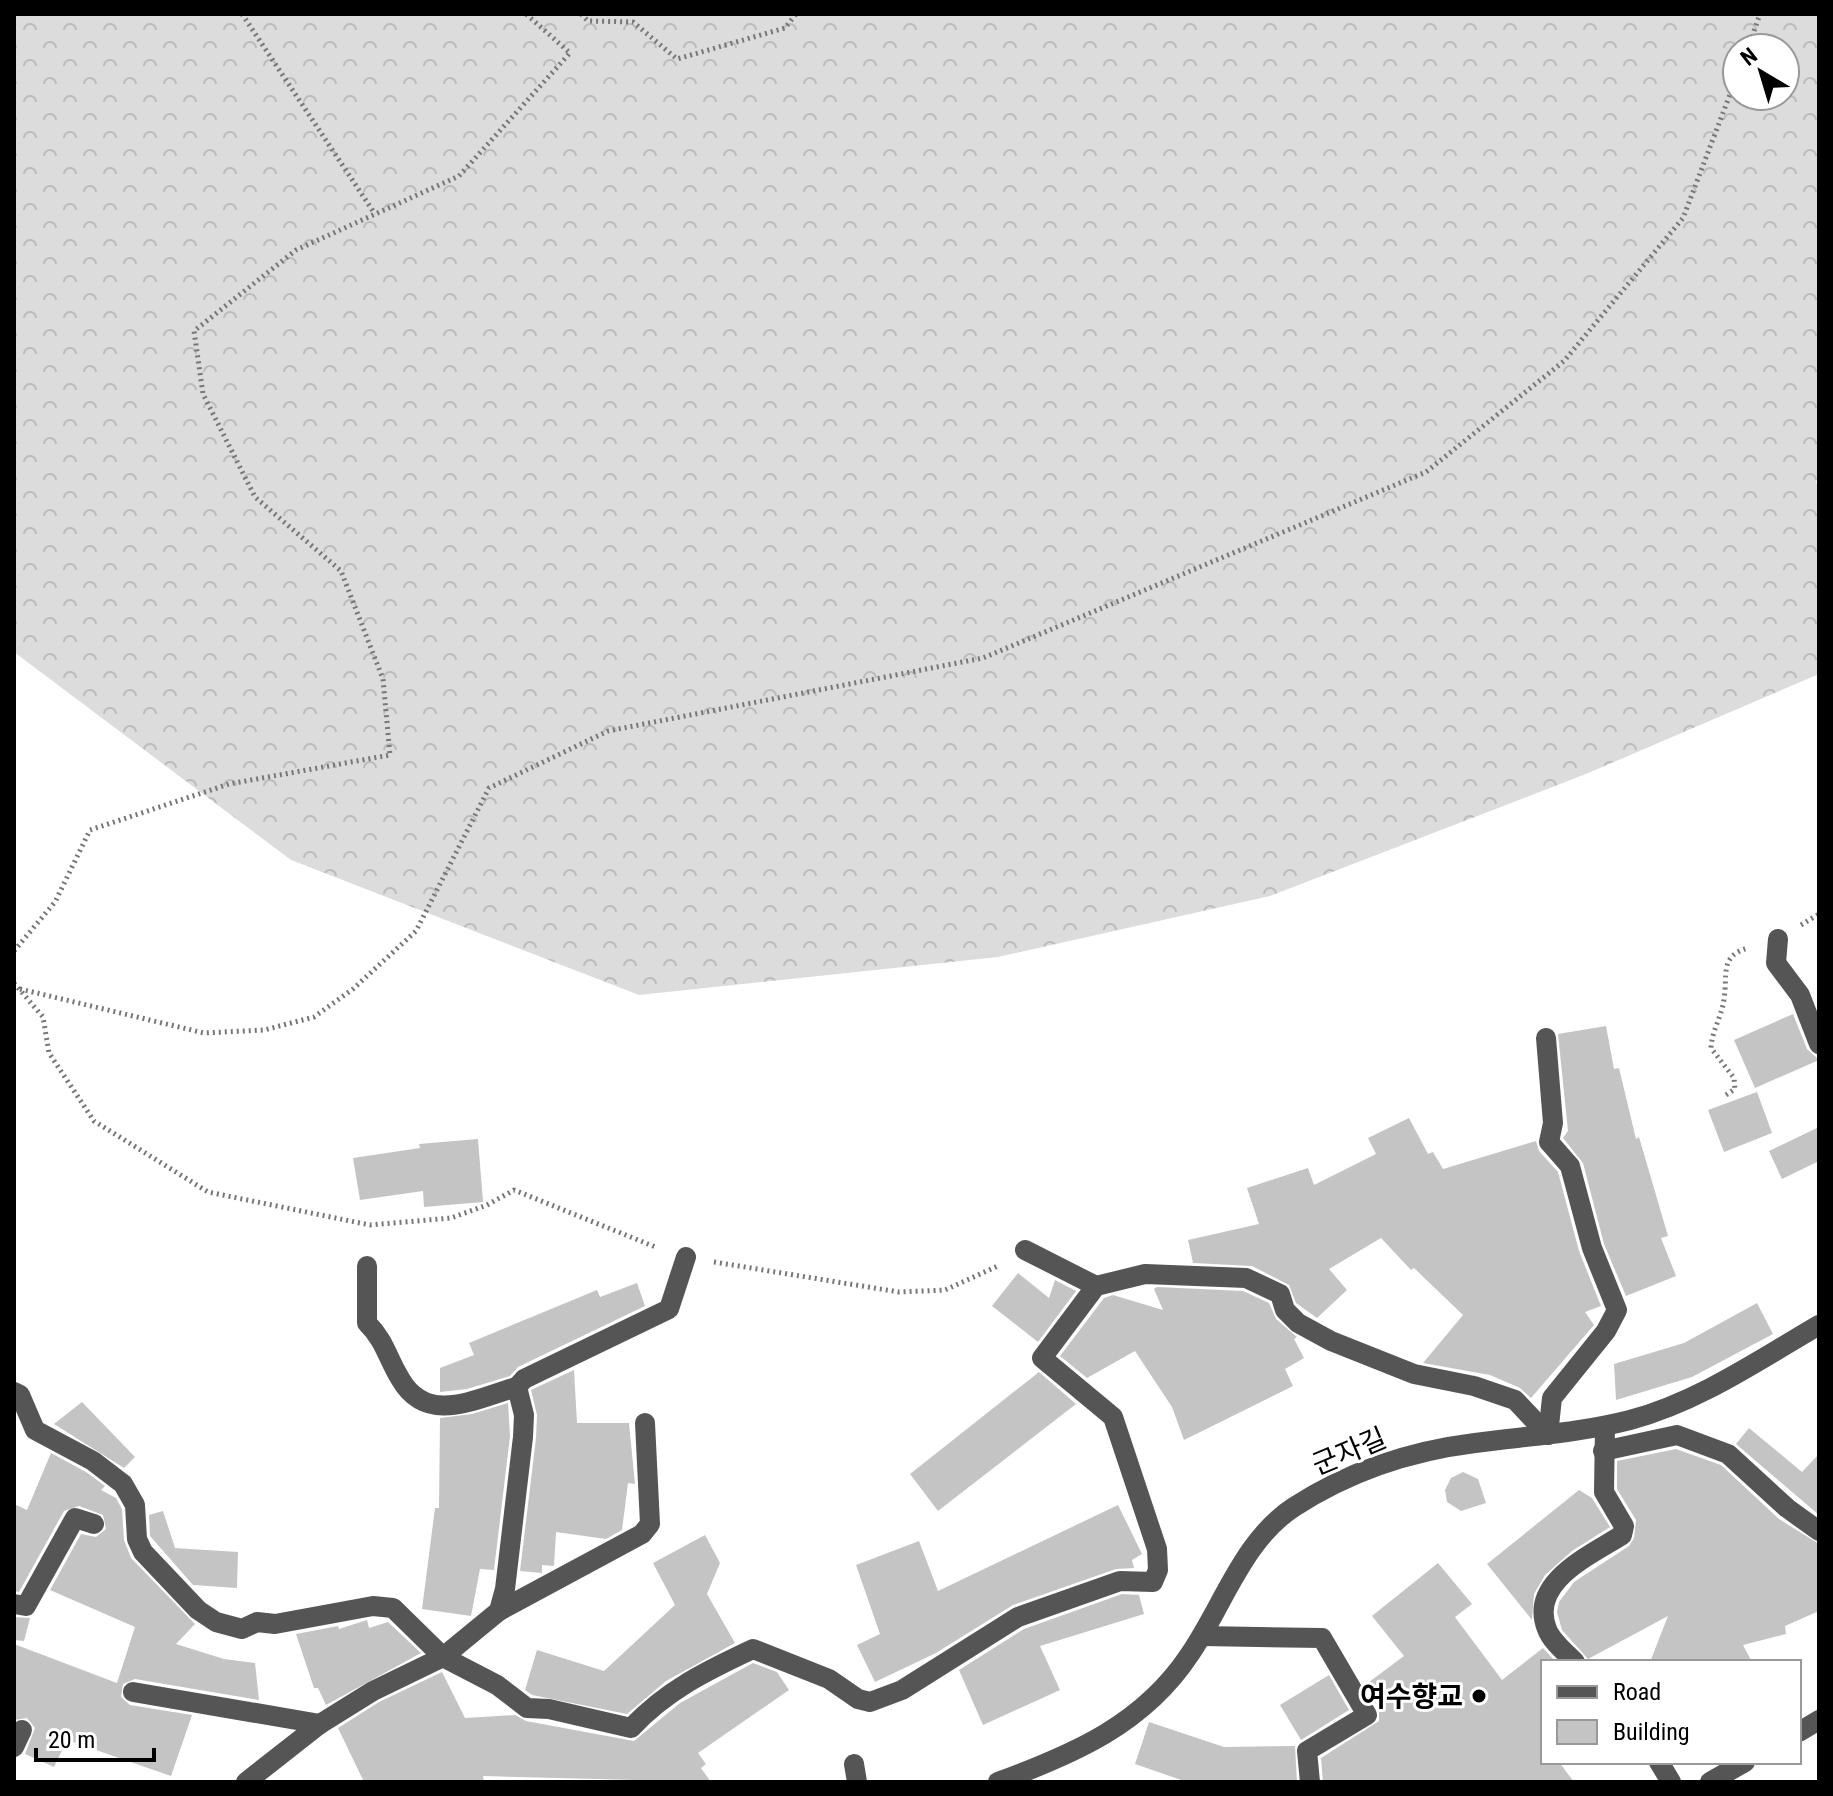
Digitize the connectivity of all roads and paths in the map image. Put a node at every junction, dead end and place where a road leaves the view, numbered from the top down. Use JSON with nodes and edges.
{"nodes":[{"id":1,"x":242,"y":14,"type":"edge"},
{"id":2,"x":526,"y":14,"type":"edge"},
{"id":3,"x":581,"y":14,"type":"edge"},
{"id":4,"x":796,"y":14,"type":"edge"},
{"id":5,"x":1723,"y":112,"type":"edge"},
{"id":6,"x":375,"y":214,"type":"junction"},
{"id":7,"x":1778,"y":939,"type":"joint"},
{"id":8,"x":14,"y":951,"type":"edge"},
{"id":9,"x":14,"y":983,"type":"edge"},
{"id":10,"x":20,"y":989,"type":"junction"},
{"id":11,"x":1546,"y":1038,"type":"dead end"},
{"id":12,"x":1819,"y":1044,"type":"edge"},
{"id":13,"x":1726,"y":1095,"type":"dead end"},
{"id":14,"x":1025,"y":1250,"type":"joint"},
{"id":15,"x":686,"y":1257,"type":"junction"},
{"id":16,"x":367,"y":1266,"type":"dead end"},
{"id":17,"x":1096,"y":1286,"type":"junction"},
{"id":18,"x":1819,"y":1325,"type":"edge"},
{"id":19,"x":517,"y":1387,"type":"junction"},
{"id":20,"x":14,"y":1392,"type":"edge"},
{"id":21,"x":645,"y":1423,"type":"dead end"},
{"id":22,"x":1605,"y":1426,"type":"junction"},
{"id":23,"x":1548,"y":1435,"type":"junction"},
{"id":24,"x":1603,"y":1451,"type":"junction"},
{"id":25,"x":94,"y":1524,"type":"dead end"},
{"id":26,"x":1819,"y":1531,"type":"edge"},
{"id":27,"x":14,"y":1604,"type":"edge"},
{"id":28,"x":499,"y":1611,"type":"junction"},
{"id":29,"x":1202,"y":1636,"type":"junction"},
{"id":30,"x":443,"y":1657,"type":"junction"},
{"id":31,"x":1573,"y":1660,"type":"edge"},
{"id":32,"x":133,"y":1692,"type":"dead end"},
{"id":33,"x":1819,"y":1720,"type":"edge"},
{"id":34,"x":320,"y":1724,"type":"junction"},
{"id":35,"x":1801,"y":1731,"type":"edge"},
{"id":36,"x":1660,"y":1764,"type":"edge"},
{"id":37,"x":1742,"y":1764,"type":"edge"},
{"id":38,"x":246,"y":1782,"type":"edge"},
{"id":39,"x":998,"y":1782,"type":"edge"},
{"id":40,"x":1310,"y":1782,"type":"edge"},
{"id":41,"x":1671,"y":1782,"type":"edge"},
{"id":42,"x":1710,"y":1782,"type":"edge"}],
"edges":[{"from":1,"to":6,"type":"path"},
{"from":2,"to":6,"type":"path"},
{"from":3,"to":4,"type":"path"},
{"from":5,"to":10,"type":"path"},
{"from":6,"to":8,"type":"path"},
{"from":7,"to":12,"type":"street"},
{"from":7,"to":13,"type":"path"},
{"from":9,"to":10,"type":"path"},
{"from":10,"to":15,"type":"path"},
{"from":11,"to":23,"type":"street"},
{"from":14,"to":15,"type":"path"},
{"from":14,"to":17,"type":"street"},
{"from":15,"to":19,"type":"street"},
{"from":16,"to":19,"type":"street"},
{"from":17,"to":23,"type":"street"},
{"from":17,"to":30,"type":"street"},
{"from":18,"to":22,"type":"street","name":"군자길"},
{"from":19,"to":28,"type":"street"},
{"from":20,"to":30,"type":"street"},
{"from":21,"to":28,"type":"street"},
{"from":22,"to":23,"type":"street","name":"군자길"},
{"from":22,"to":24,"type":"street"},
{"from":23,"to":29,"type":"street","name":"군자길"},
{"from":24,"to":26,"type":"street"},
{"from":24,"to":31,"type":"street"},
{"from":25,"to":27,"type":"street"},
{"from":28,"to":30,"type":"street"},
{"from":29,"to":39,"type":"street","name":"군자길"},
{"from":29,"to":40,"type":"street"},
{"from":30,"to":34,"type":"street"},
{"from":32,"to":34,"type":"street"},
{"from":33,"to":35,"type":"street"},
{"from":34,"to":38,"type":"street"},
{"from":36,"to":41,"type":"street"},
{"from":37,"to":42,"type":"street"}]}
